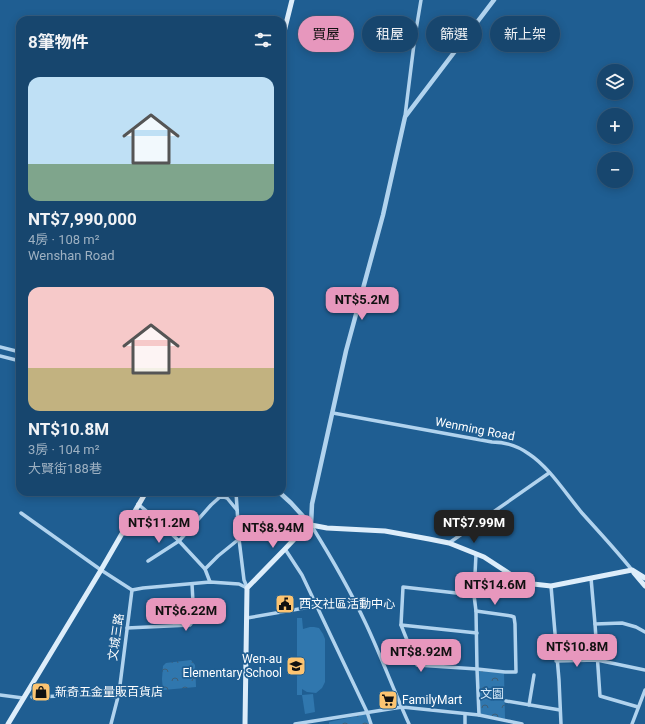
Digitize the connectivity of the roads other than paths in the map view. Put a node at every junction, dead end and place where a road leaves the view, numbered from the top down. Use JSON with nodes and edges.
{"nodes":[{"id":1,"x":292,"y":0,"type":"edge"},
{"id":2,"x":422,"y":0,"type":"edge"},
{"id":3,"x":494,"y":0,"type":"edge"},
{"id":4,"x":286,"y":24,"type":"edge"},
{"id":5,"x":405,"y":117,"type":"junction"},
{"id":6,"x":0,"y":348,"type":"edge"},
{"id":7,"x":16,"y":351,"type":"edge"},
{"id":8,"x":0,"y":356,"type":"edge"},
{"id":9,"x":16,"y":360,"type":"edge"},
{"id":10,"x":332,"y":413,"type":"junction"},
{"id":11,"x":549,"y":473,"type":"junction"},
{"id":12,"x":143,"y":496,"type":"edge"},
{"id":13,"x":236,"y":496,"type":"edge"},
{"id":14,"x":283,"y":496,"type":"edge"},
{"id":15,"x":138,"y":504,"type":"junction"},
{"id":16,"x":237,"y":510,"type":"junction"},
{"id":17,"x":21,"y":513,"type":"dead end"},
{"id":18,"x":311,"y":526,"type":"junction"},
{"id":19,"x":239,"y":539,"type":"junction"},
{"id":20,"x":179,"y":541,"type":"junction"},
{"id":21,"x":449,"y":543,"type":"junction"},
{"id":22,"x":285,"y":549,"type":"junction"},
{"id":23,"x":476,"y":554,"type":"junction"},
{"id":24,"x":148,"y":561,"type":"dead end"},
{"id":25,"x":205,"y":568,"type":"junction"},
{"id":26,"x":101,"y":570,"type":"junction"},
{"id":27,"x":632,"y":570,"type":"junction"},
{"id":28,"x":591,"y":578,"type":"junction"},
{"id":29,"x":645,"y":578,"type":"edge"},
{"id":30,"x":210,"y":582,"type":"junction"},
{"id":31,"x":192,"y":584,"type":"junction"},
{"id":32,"x":551,"y":586,"type":"junction"},
{"id":33,"x":645,"y":586,"type":"edge"},
{"id":34,"x":247,"y":588,"type":"junction"},
{"id":35,"x":132,"y":590,"type":"junction"},
{"id":36,"x":474,"y":595,"type":"junction"},
{"id":37,"x":316,"y":606,"type":"junction"},
{"id":38,"x":476,"y":611,"type":"junction"},
{"id":39,"x":247,"y":618,"type":"junction"},
{"id":40,"x":596,"y":624,"type":"junction"},
{"id":41,"x":401,"y":625,"type":"junction"},
{"id":42,"x":127,"y":628,"type":"junction"},
{"id":43,"x":645,"y":632,"type":"edge"},
{"id":44,"x":477,"y":633,"type":"junction"},
{"id":45,"x":597,"y":660,"type":"junction"},
{"id":46,"x":556,"y":661,"type":"junction"},
{"id":47,"x":477,"y":669,"type":"junction"},
{"id":48,"x":645,"y":670,"type":"edge"},
{"id":49,"x":534,"y":675,"type":"dead end"},
{"id":50,"x":645,"y":690,"type":"edge"},
{"id":51,"x":0,"y":695,"type":"edge"},
{"id":52,"x":32,"y":697,"type":"dead end"},
{"id":53,"x":118,"y":697,"type":"junction"},
{"id":54,"x":23,"y":698,"type":"junction"},
{"id":55,"x":506,"y":701,"type":"dead end"},
{"id":56,"x":529,"y":705,"type":"junction"},
{"id":57,"x":402,"y":707,"type":"junction"},
{"id":58,"x":638,"y":707,"type":"junction"},
{"id":59,"x":560,"y":710,"type":"junction"},
{"id":60,"x":367,"y":712,"type":"junction"},
{"id":61,"x":466,"y":714,"type":"junction"},
{"id":62,"x":479,"y":715,"type":"junction"},
{"id":63,"x":323,"y":722,"type":"edge"},
{"id":64,"x":8,"y":724,"type":"edge"},
{"id":65,"x":111,"y":724,"type":"edge"},
{"id":66,"x":245,"y":724,"type":"edge"},
{"id":67,"x":295,"y":724,"type":"edge"},
{"id":68,"x":371,"y":724,"type":"edge"},
{"id":69,"x":409,"y":724,"type":"edge"},
{"id":70,"x":465,"y":724,"type":"edge"},
{"id":71,"x":522,"y":724,"type":"edge"},
{"id":72,"x":561,"y":724,"type":"edge"},
{"id":73,"x":632,"y":724,"type":"edge"}],
"edges":[{"from":1,"to":4,"type":"main road"},
{"from":2,"to":5,"type":"street"},
{"from":3,"to":5,"type":"street"},
{"from":5,"to":10,"type":"street"},
{"from":6,"to":7,"type":"street"},
{"from":8,"to":9,"type":"street"},
{"from":10,"to":11,"type":"street","name":"Wenming Road"},
{"from":10,"to":18,"type":"street"},
{"from":11,"to":21,"type":"street"},
{"from":11,"to":27,"type":"street","name":"Wenming Road"},
{"from":12,"to":15,"type":"main road"},
{"from":13,"to":16,"type":"street"},
{"from":14,"to":18,"type":"street"},
{"from":15,"to":20,"type":"street"},
{"from":15,"to":26,"type":"main road"},
{"from":16,"to":19,"type":"street"},
{"from":16,"to":20,"type":"street"},
{"from":17,"to":26,"type":"street"},
{"from":18,"to":21,"type":"main road"},
{"from":18,"to":22,"type":"main road"},
{"from":18,"to":57,"type":"street"},
{"from":19,"to":25,"type":"street"},
{"from":19,"to":34,"type":"street"},
{"from":20,"to":24,"type":"street"},
{"from":20,"to":25,"type":"street"},
{"from":21,"to":23,"type":"main road"},
{"from":22,"to":34,"type":"main road"},
{"from":22,"to":37,"type":"street"},
{"from":23,"to":32,"type":"main road"},
{"from":23,"to":36,"type":"street"},
{"from":25,"to":30,"type":"street"},
{"from":26,"to":35,"type":"street"},
{"from":26,"to":54,"type":"main road"},
{"from":27,"to":28,"type":"main road"},
{"from":27,"to":29,"type":"main road"},
{"from":27,"to":33,"type":"main road"},
{"from":28,"to":32,"type":"main road"},
{"from":28,"to":40,"type":"street"},
{"from":30,"to":31,"type":"street"},
{"from":30,"to":34,"type":"street"},
{"from":31,"to":35,"type":"street"},
{"from":31,"to":42,"type":"street"},
{"from":32,"to":46,"type":"street"},
{"from":34,"to":39,"type":"main road"},
{"from":35,"to":42,"type":"street","name":"文城三路"},
{"from":36,"to":38,"type":"street"},
{"from":36,"to":41,"type":"street"},
{"from":37,"to":39,"type":"street"},
{"from":37,"to":60,"type":"street"},
{"from":38,"to":44,"type":"street"},
{"from":38,"to":47,"type":"street"},
{"from":39,"to":66,"type":"main road"},
{"from":40,"to":43,"type":"street"},
{"from":40,"to":45,"type":"street"},
{"from":41,"to":44,"type":"street"},
{"from":41,"to":47,"type":"street"},
{"from":42,"to":53,"type":"street","name":"文城三路"},
{"from":44,"to":47,"type":"street"},
{"from":45,"to":46,"type":"street"},
{"from":45,"to":48,"type":"street"},
{"from":45,"to":58,"type":"street"},
{"from":46,"to":59,"type":"street"},
{"from":47,"to":62,"type":"street"},
{"from":49,"to":56,"type":"street"},
{"from":50,"to":58,"type":"street"},
{"from":51,"to":54,"type":"street"},
{"from":52,"to":53,"type":"street"},
{"from":53,"to":65,"type":"street","name":"文城三路"},
{"from":54,"to":64,"type":"main road"},
{"from":55,"to":56,"type":"street"},
{"from":56,"to":59,"type":"street"},
{"from":57,"to":60,"type":"street"},
{"from":57,"to":61,"type":"street"},
{"from":57,"to":69,"type":"street"},
{"from":58,"to":73,"type":"street"},
{"from":59,"to":72,"type":"street"},
{"from":60,"to":63,"type":"street"},
{"from":60,"to":68,"type":"street"},
{"from":61,"to":62,"type":"street"},
{"from":61,"to":70,"type":"street"},
{"from":62,"to":71,"type":"street"},
{"from":63,"to":67,"type":"street"}]}
